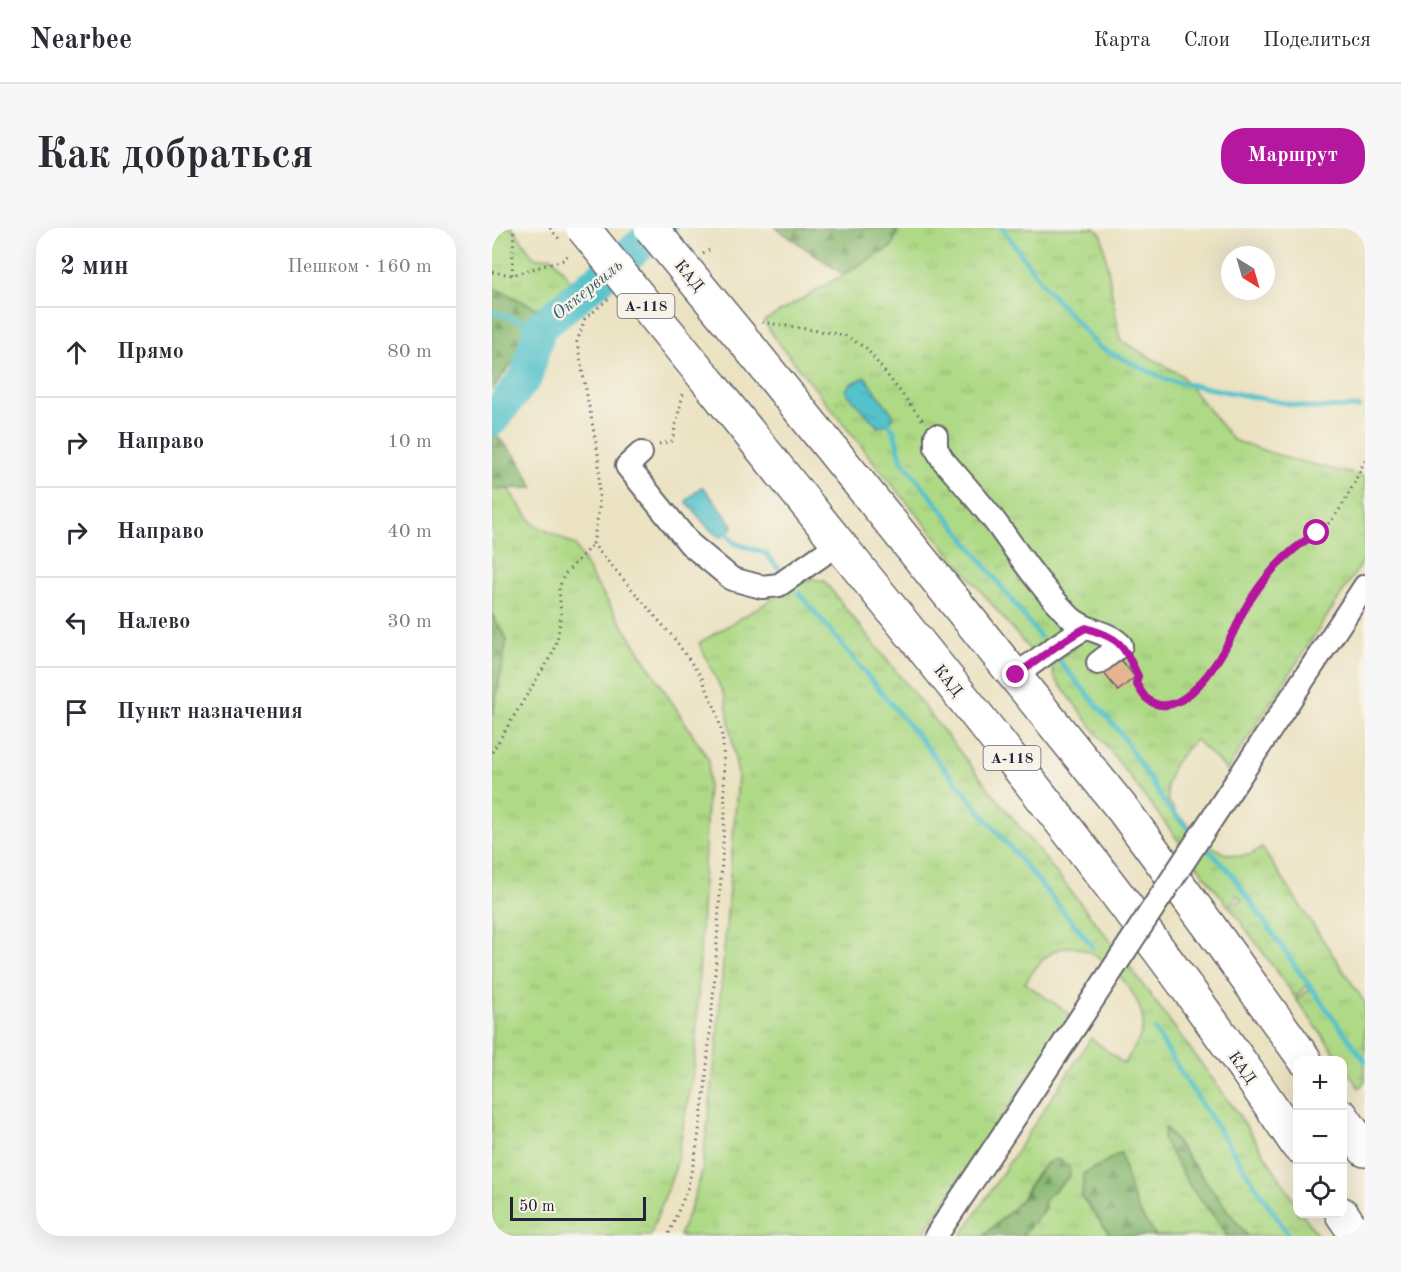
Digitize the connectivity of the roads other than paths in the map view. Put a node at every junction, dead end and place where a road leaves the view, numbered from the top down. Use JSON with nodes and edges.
{"nodes":[{"id":1,"x":651,"y":228,"type":"edge"},
{"id":2,"x":580,"y":238,"type":"edge"},
{"id":3,"x":936,"y":436,"type":"road end"},
{"id":4,"x":641,"y":453,"type":"dead end"},
{"id":5,"x":838,"y":544,"type":"junction"},
{"id":6,"x":1365,"y":586,"type":"edge"},
{"id":7,"x":1086,"y":628,"type":"junction"},
{"id":8,"x":1098,"y":663,"type":"dead end"},
{"id":9,"x":1016,"y":675,"type":"junction"},
{"id":10,"x":1302,"y":1056,"type":"edge"},
{"id":11,"x":1347,"y":1123,"type":"edge"},
{"id":12,"x":1293,"y":1139,"type":"edge"},
{"id":13,"x":1365,"y":1150,"type":"edge"},
{"id":14,"x":1345,"y":1218,"type":"edge"},
{"id":15,"x":936,"y":1236,"type":"edge"},
{"id":16,"x":1357,"y":1236,"type":"edge"}],
"edges":[{"from":1,"to":9,"type":"highway","name":"КАД","number":"А-118","bridge":true},
{"from":2,"to":5,"type":"highway","name":"КАД","number":"А-118","bridge":true},
{"from":3,"to":7,"type":"street"},
{"from":4,"to":5,"type":"street"},
{"from":5,"to":12,"type":"highway","name":"КАД","number":"А-118"},
{"from":6,"to":15,"type":"street","bridge":true},
{"from":7,"to":8,"type":"street"},
{"from":7,"to":9,"type":"street"},
{"from":9,"to":10,"type":"highway","name":"КАД","number":"А-118"},
{"from":11,"to":13,"type":"highway"},
{"from":14,"to":16,"type":"highway"}]}
